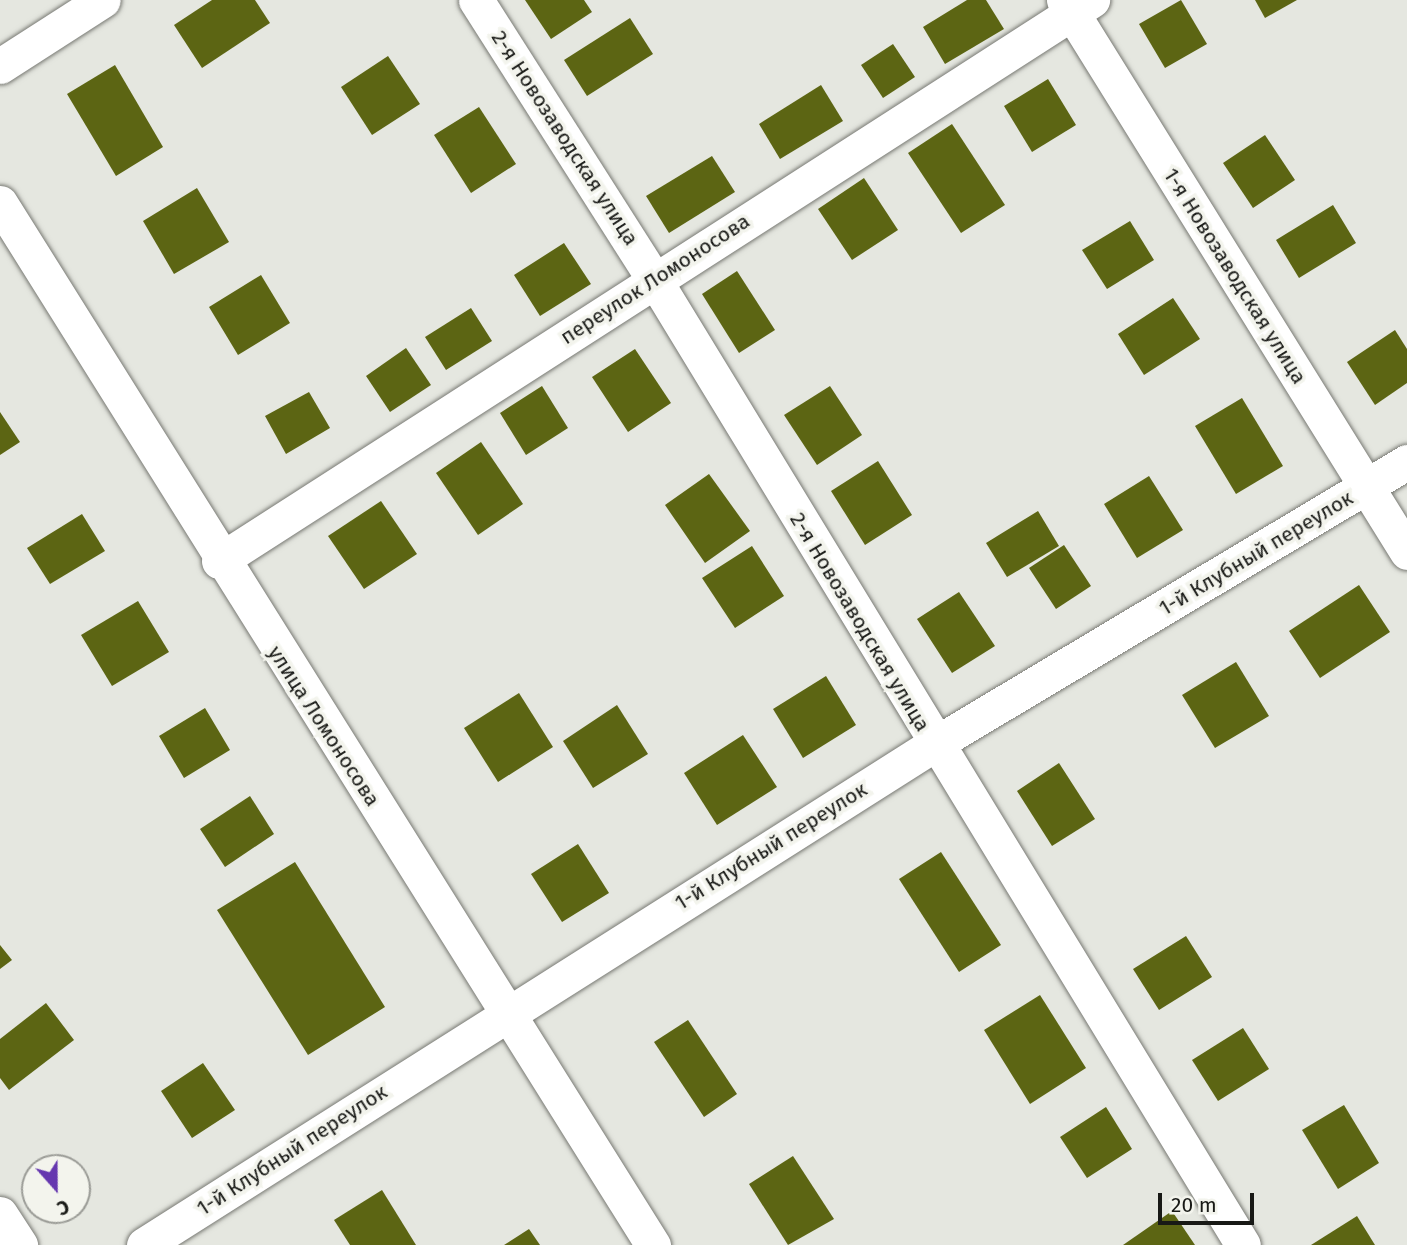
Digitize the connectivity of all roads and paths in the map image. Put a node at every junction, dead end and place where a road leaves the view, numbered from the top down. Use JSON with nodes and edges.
{"nodes":[{"id":1,"x":103,"y":0,"type":"edge"},
{"id":2,"x":477,"y":0,"type":"edge"},
{"id":3,"x":1076,"y":4,"type":"edge"},
{"id":4,"x":0,"y":66,"type":"edge"},
{"id":5,"x":0,"y":203,"type":"edge"},
{"id":6,"x":654,"y":279,"type":"junction"},
{"id":7,"x":1407,"y":462,"type":"edge"},
{"id":8,"x":1367,"y":488,"type":"junction"},
{"id":9,"x":1407,"y":552,"type":"edge"},
{"id":10,"x":219,"y":561,"type":"junction"},
{"id":11,"x":933,"y":745,"type":"junction"},
{"id":12,"x":506,"y":1012,"type":"junction"},
{"id":13,"x":0,"y":1214,"type":"edge"},
{"id":14,"x":20,"y":1245,"type":"edge"},
{"id":15,"x":144,"y":1245,"type":"edge"},
{"id":16,"x":653,"y":1245,"type":"edge"},
{"id":17,"x":1243,"y":1245,"type":"edge"}],
"edges":[{"from":1,"to":4,"type":"street"},
{"from":2,"to":6,"type":"street","name":"2-я Новозаводская улица"},
{"from":3,"to":6,"type":"street","name":"переулок Ломоносова"},
{"from":3,"to":8,"type":"street","name":"1-я Новозаводская улица"},
{"from":5,"to":10,"type":"street","name":"улица Ломоносова"},
{"from":6,"to":10,"type":"street","name":"переулок Ломоносова"},
{"from":6,"to":11,"type":"street","name":"2-я Новозаводская улица"},
{"from":7,"to":8,"type":"street","name":"1-й Клубный переулок"},
{"from":8,"to":9,"type":"street","name":"1-я Новозаводская улица"},
{"from":8,"to":11,"type":"street","name":"1-й Клубный переулок"},
{"from":10,"to":12,"type":"street","name":"улица Ломоносова"},
{"from":11,"to":12,"type":"street","name":"1-й Клубный переулок"},
{"from":11,"to":17,"type":"street","name":"2-я Новозаводская улица"},
{"from":12,"to":15,"type":"street","name":"1-й Клубный переулок"},
{"from":12,"to":16,"type":"street","name":"улица Ломоносова"},
{"from":13,"to":14,"type":"street"}]}
